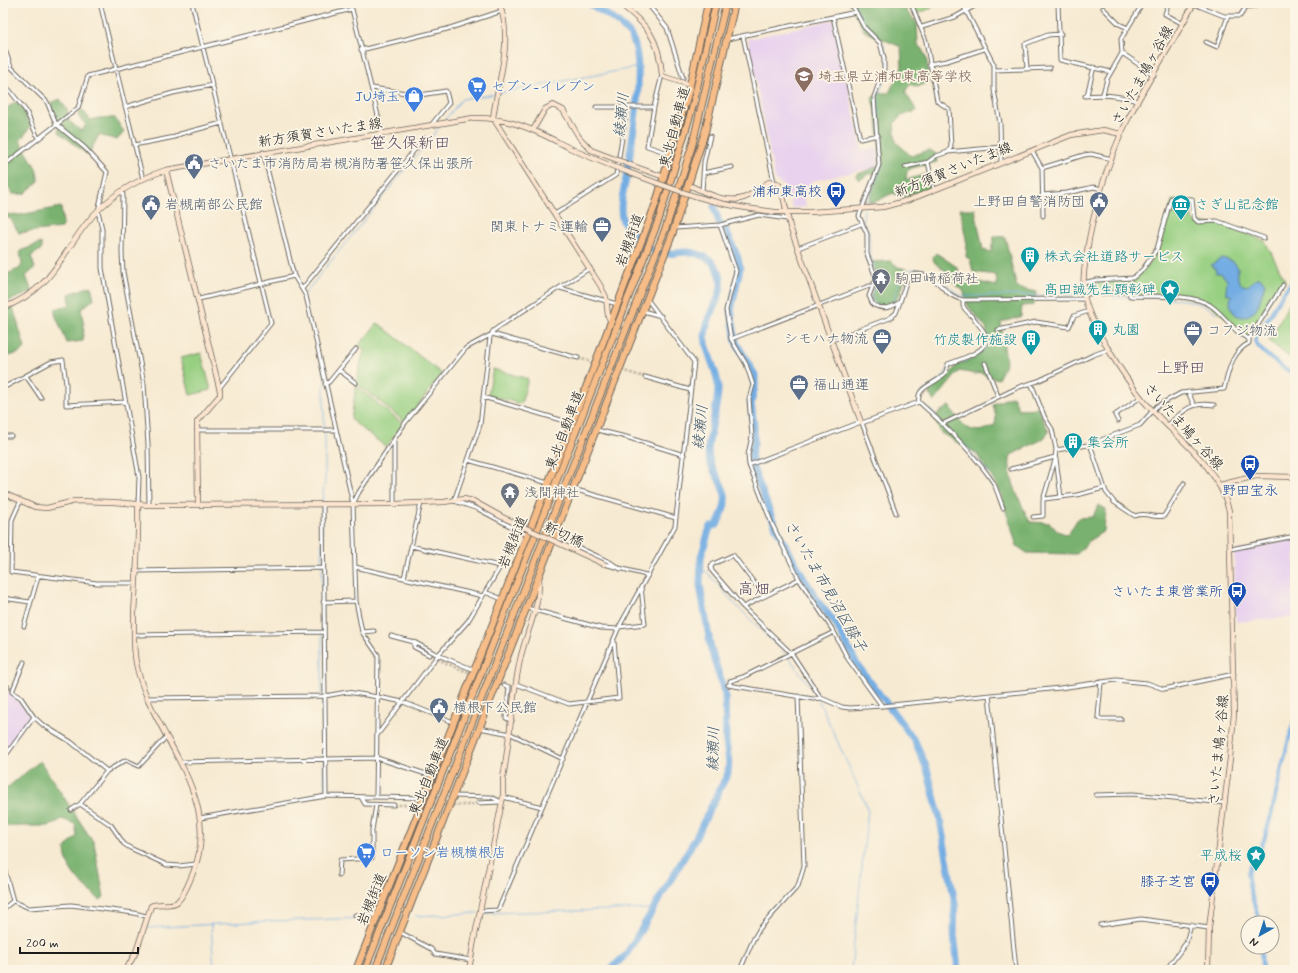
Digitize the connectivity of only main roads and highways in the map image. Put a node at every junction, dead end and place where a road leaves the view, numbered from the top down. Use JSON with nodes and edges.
{"nodes":[{"id":1,"x":708,"y":3,"type":"edge"},
{"id":2,"x":716,"y":3,"type":"edge"},
{"id":3,"x":726,"y":3,"type":"edge"},
{"id":4,"x":735,"y":3,"type":"edge"},
{"id":5,"x":356,"y":970,"type":"edge"},
{"id":6,"x":366,"y":970,"type":"edge"},
{"id":7,"x":375,"y":970,"type":"edge"},
{"id":8,"x":384,"y":970,"type":"edge"}],
"edges":[{"from":1,"to":5,"type":"highway","name":"岩槻街道"},
{"from":2,"to":6,"type":"highway","name":"東北自動車道"},
{"from":3,"to":7,"type":"highway","name":"東北自動車道"},
{"from":4,"to":8,"type":"highway"}]}
